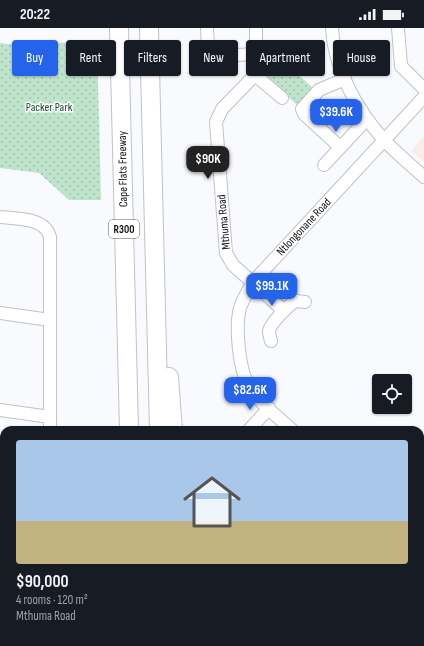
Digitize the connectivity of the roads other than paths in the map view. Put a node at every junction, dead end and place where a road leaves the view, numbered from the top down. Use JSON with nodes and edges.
{"nodes":[{"id":1,"x":119,"y":28,"type":"edge"},
{"id":2,"x":150,"y":28,"type":"edge"},
{"id":3,"x":207,"y":28,"type":"edge"},
{"id":4,"x":256,"y":28,"type":"edge"},
{"id":5,"x":332,"y":28,"type":"edge"},
{"id":6,"x":398,"y":28,"type":"edge"},
{"id":7,"x":256,"y":40,"type":"edge"},
{"id":8,"x":246,"y":55,"type":"edge"},
{"id":9,"x":254,"y":76,"type":"edge"},
{"id":10,"x":256,"y":76,"type":"edge"},
{"id":11,"x":345,"y":79,"type":"junction"},
{"id":12,"x":424,"y":89,"type":"edge"},
{"id":13,"x":424,"y":97,"type":"edge"},
{"id":14,"x":282,"y":98,"type":"dead end"},
{"id":15,"x":367,"y":119,"type":"junction"},
{"id":16,"x":384,"y":140,"type":"junction"},
{"id":17,"x":340,"y":147,"type":"junction"},
{"id":18,"x":324,"y":165,"type":"dead end"},
{"id":19,"x":424,"y":177,"type":"edge"},
{"id":20,"x":0,"y":217,"type":"edge"},
{"id":21,"x":155,"y":233,"type":"junction"},
{"id":22,"x":252,"y":283,"type":"junction"},
{"id":23,"x":305,"y":302,"type":"dead end"},
{"id":24,"x":284,"y":311,"type":"junction"},
{"id":25,"x":0,"y":313,"type":"edge"},
{"id":26,"x":50,"y":320,"type":"junction"},
{"id":27,"x":271,"y":340,"type":"dead end"},
{"id":28,"x":269,"y":408,"type":"junction"},
{"id":29,"x":0,"y":410,"type":"edge"},
{"id":30,"x":50,"y":416,"type":"junction"},
{"id":31,"x":50,"y":426,"type":"edge"},
{"id":32,"x":128,"y":426,"type":"edge"},
{"id":33,"x":159,"y":426,"type":"edge"},
{"id":34,"x":173,"y":426,"type":"edge"},
{"id":35,"x":253,"y":426,"type":"edge"},
{"id":36,"x":288,"y":426,"type":"edge"}],
"edges":[{"from":1,"to":32,"type":"highway","name":"Cape Flats Freeway","number":"R300"},
{"from":2,"to":21,"type":"highway","number":"R300"},
{"from":3,"to":8,"type":"street"},
{"from":4,"to":7,"type":"street"},
{"from":5,"to":11,"type":"street"},
{"from":6,"to":12,"type":"street"},
{"from":9,"to":22,"type":"street","name":"Mthuma Road"},
{"from":10,"to":14,"type":"street"},
{"from":11,"to":15,"type":"street"},
{"from":11,"to":17,"type":"street"},
{"from":13,"to":16,"type":"street","name":"Ntlongonane Road"},
{"from":15,"to":16,"type":"street"},
{"from":15,"to":17,"type":"street"},
{"from":16,"to":19,"type":"street"},
{"from":16,"to":22,"type":"street","name":"Ntlongonane Road"},
{"from":17,"to":18,"type":"street"},
{"from":20,"to":26,"type":"street"},
{"from":21,"to":33,"type":"highway","number":"R300"},
{"from":21,"to":34,"type":"highway"},
{"from":22,"to":24,"type":"street","name":"Mthuma Road"},
{"from":22,"to":28,"type":"street","name":"Ntlongonane Road"},
{"from":23,"to":24,"type":"street"},
{"from":24,"to":27,"type":"street"},
{"from":25,"to":26,"type":"street"},
{"from":26,"to":30,"type":"street"},
{"from":28,"to":35,"type":"street"},
{"from":28,"to":36,"type":"street","name":"Ntlongonane Road"},
{"from":29,"to":30,"type":"street"},
{"from":30,"to":31,"type":"street"}]}
